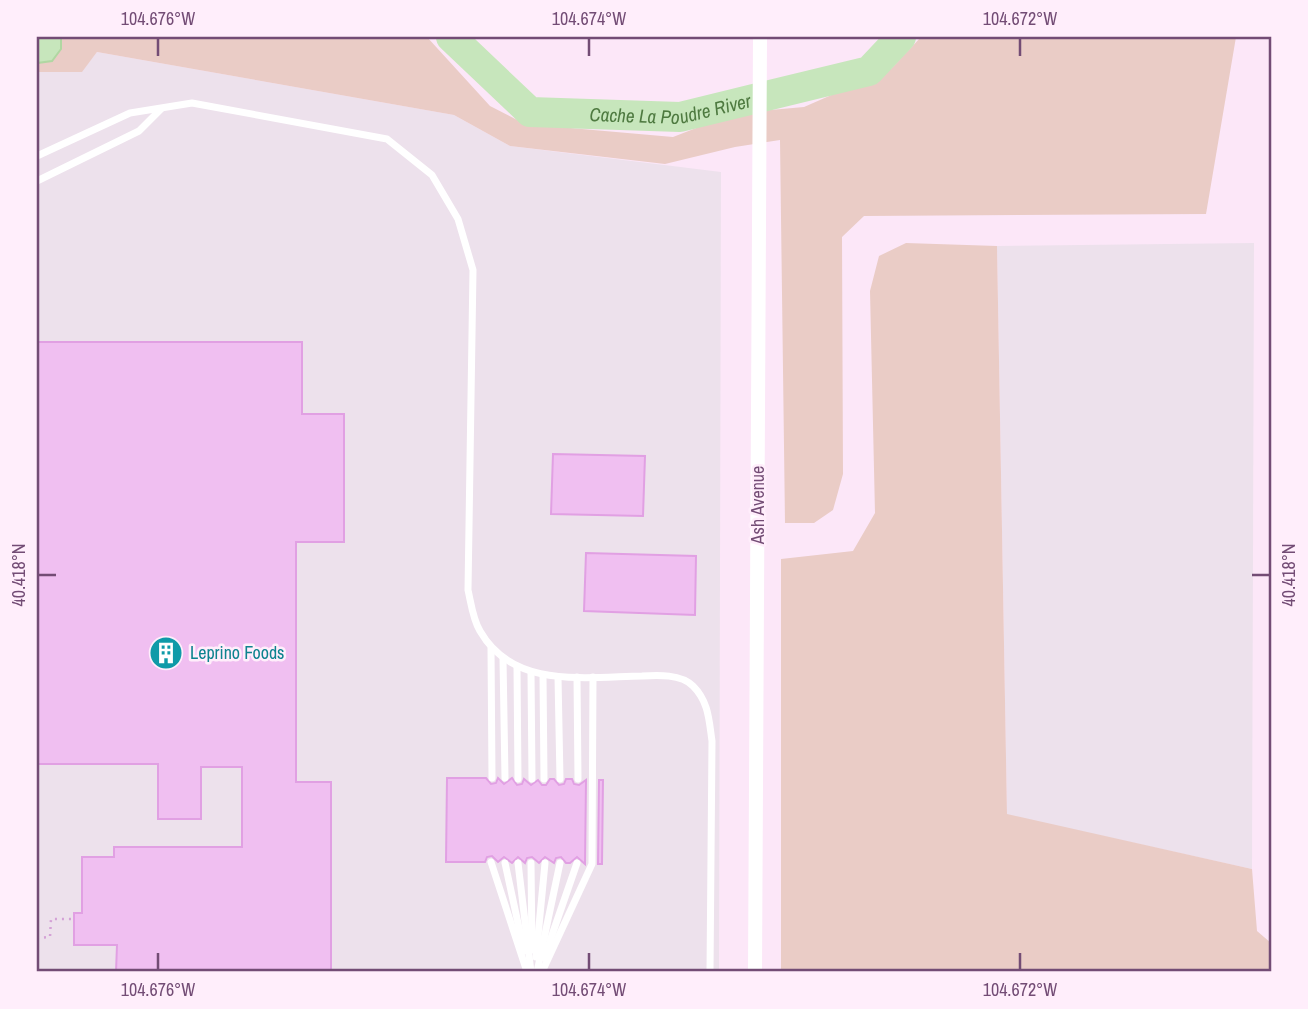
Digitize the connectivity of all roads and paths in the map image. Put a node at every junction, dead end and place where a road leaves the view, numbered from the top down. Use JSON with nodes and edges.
{"nodes":[{"id":1,"x":760,"y":37,"type":"edge"},
{"id":2,"x":162,"y":108,"type":"junction"},
{"id":3,"x":37,"y":156,"type":"edge"},
{"id":4,"x":37,"y":181,"type":"edge"},
{"id":5,"x":491,"y":648,"type":"junction"},
{"id":6,"x":503,"y":659,"type":"junction"},
{"id":7,"x":517,"y":667,"type":"junction"},
{"id":8,"x":531,"y":672,"type":"junction"},
{"id":9,"x":542,"y":675,"type":"junction"},
{"id":10,"x":558,"y":677,"type":"junction"},
{"id":11,"x":578,"y":677,"type":"junction"},
{"id":12,"x":593,"y":677,"type":"junction"},
{"id":13,"x":492,"y":778,"type":"dead end"},
{"id":14,"x":505,"y":778,"type":"dead end"},
{"id":15,"x":518,"y":779,"type":"dead end"},
{"id":16,"x":532,"y":779,"type":"dead end"},
{"id":17,"x":544,"y":779,"type":"dead end"},
{"id":18,"x":559,"y":779,"type":"dead end"},
{"id":19,"x":578,"y":779,"type":"dead end"},
{"id":20,"x":491,"y":862,"type":"dead end"},
{"id":21,"x":505,"y":863,"type":"dead end"},
{"id":22,"x":518,"y":863,"type":"dead end"},
{"id":23,"x":531,"y":863,"type":"dead end"},
{"id":24,"x":545,"y":863,"type":"dead end"},
{"id":25,"x":559,"y":863,"type":"dead end"},
{"id":26,"x":578,"y":863,"type":"dead end"},
{"id":27,"x":74,"y":919,"type":"dead end"},
{"id":28,"x":37,"y":937,"type":"edge"},
{"id":29,"x":534,"y":972,"type":"edge"},
{"id":30,"x":710,"y":972,"type":"edge"},
{"id":31,"x":755,"y":972,"type":"edge"}],
"edges":[{"from":1,"to":31,"type":"street","name":"Ash Avenue"},
{"from":2,"to":3,"type":"lane"},
{"from":2,"to":4,"type":"lane"},
{"from":2,"to":5,"type":"lane"},
{"from":5,"to":6,"type":"lane"},
{"from":5,"to":13,"type":"lane"},
{"from":6,"to":7,"type":"lane"},
{"from":6,"to":14,"type":"lane"},
{"from":7,"to":8,"type":"lane"},
{"from":7,"to":15,"type":"lane"},
{"from":8,"to":9,"type":"lane"},
{"from":8,"to":16,"type":"lane"},
{"from":9,"to":10,"type":"lane"},
{"from":9,"to":17,"type":"lane"},
{"from":10,"to":11,"type":"lane"},
{"from":10,"to":18,"type":"lane"},
{"from":11,"to":12,"type":"lane"},
{"from":11,"to":19,"type":"lane"},
{"from":12,"to":29,"type":"lane"},
{"from":12,"to":30,"type":"lane"},
{"from":20,"to":29,"type":"lane"},
{"from":21,"to":29,"type":"lane"},
{"from":22,"to":29,"type":"lane"},
{"from":23,"to":29,"type":"lane"},
{"from":24,"to":29,"type":"lane"},
{"from":25,"to":29,"type":"lane"},
{"from":26,"to":29,"type":"lane"},
{"from":27,"to":28,"type":"path"}]}
